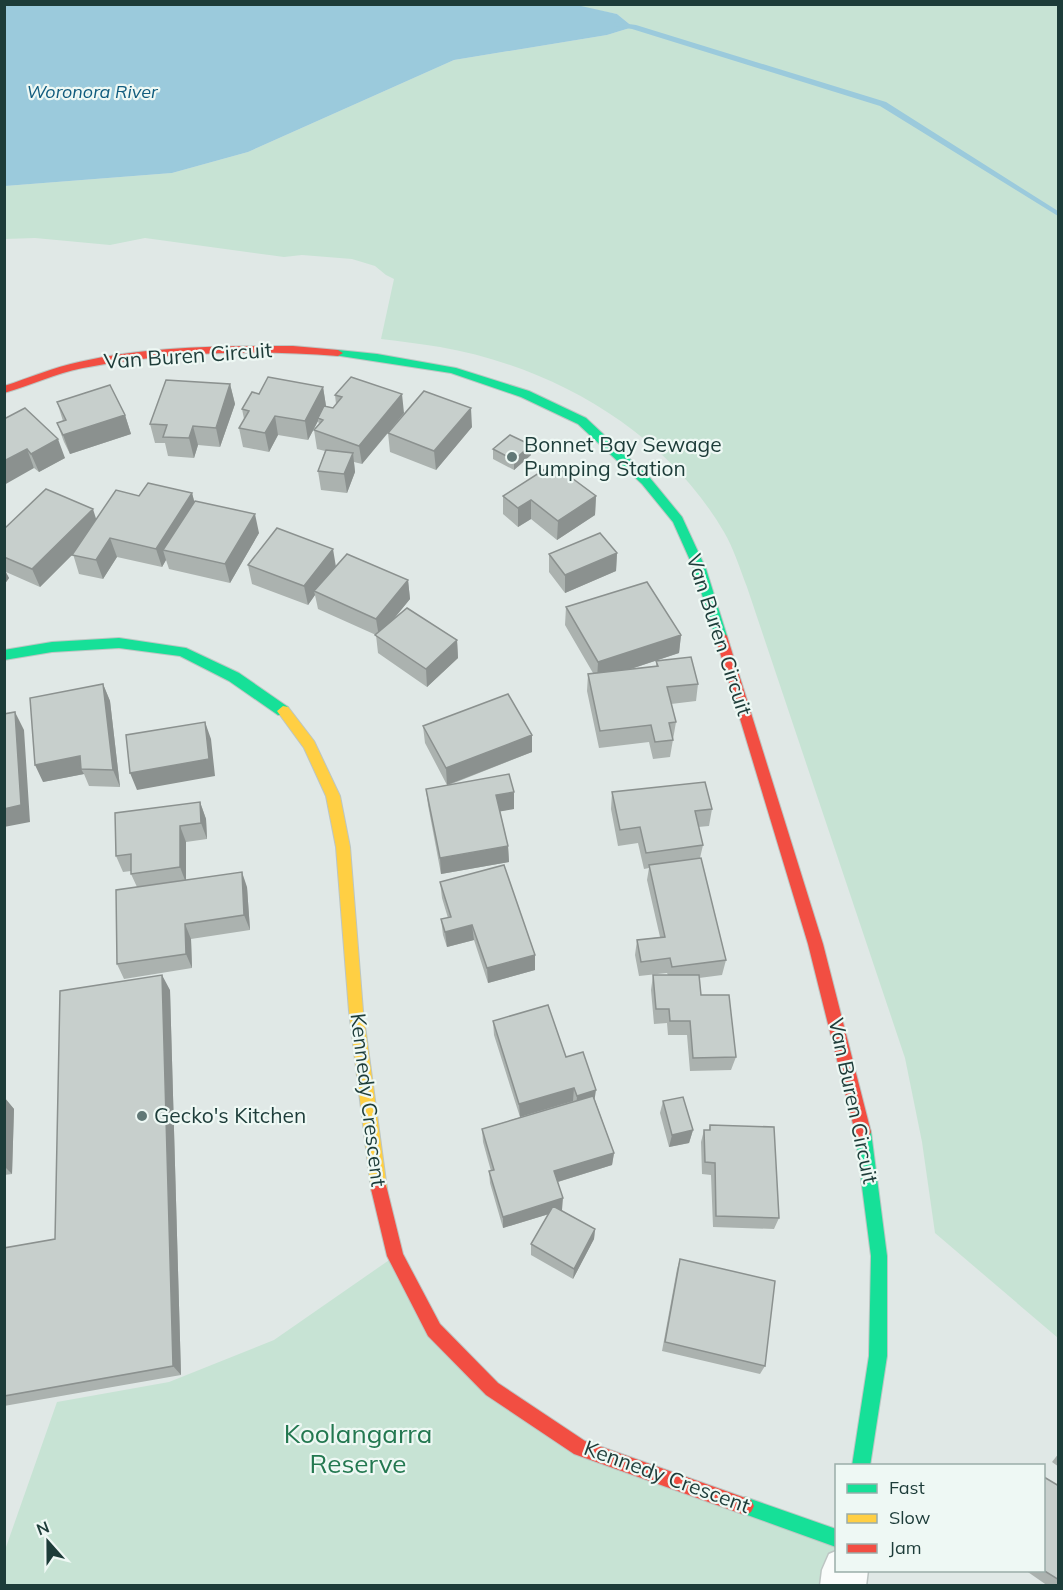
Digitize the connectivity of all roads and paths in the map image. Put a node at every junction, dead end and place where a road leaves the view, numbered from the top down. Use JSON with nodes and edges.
{"nodes":[{"id":1,"x":4,"y":390,"type":"edge"},
{"id":2,"x":4,"y":655,"type":"edge"},
{"id":3,"x":861,"y":1464,"type":"edge"},
{"id":4,"x":835,"y":1537,"type":"edge"}],
"edges":[{"from":1,"to":3,"type":"street","name":"Van Buren Circuit"},
{"from":2,"to":4,"type":"street","name":"Kennedy Crescent"}]}
